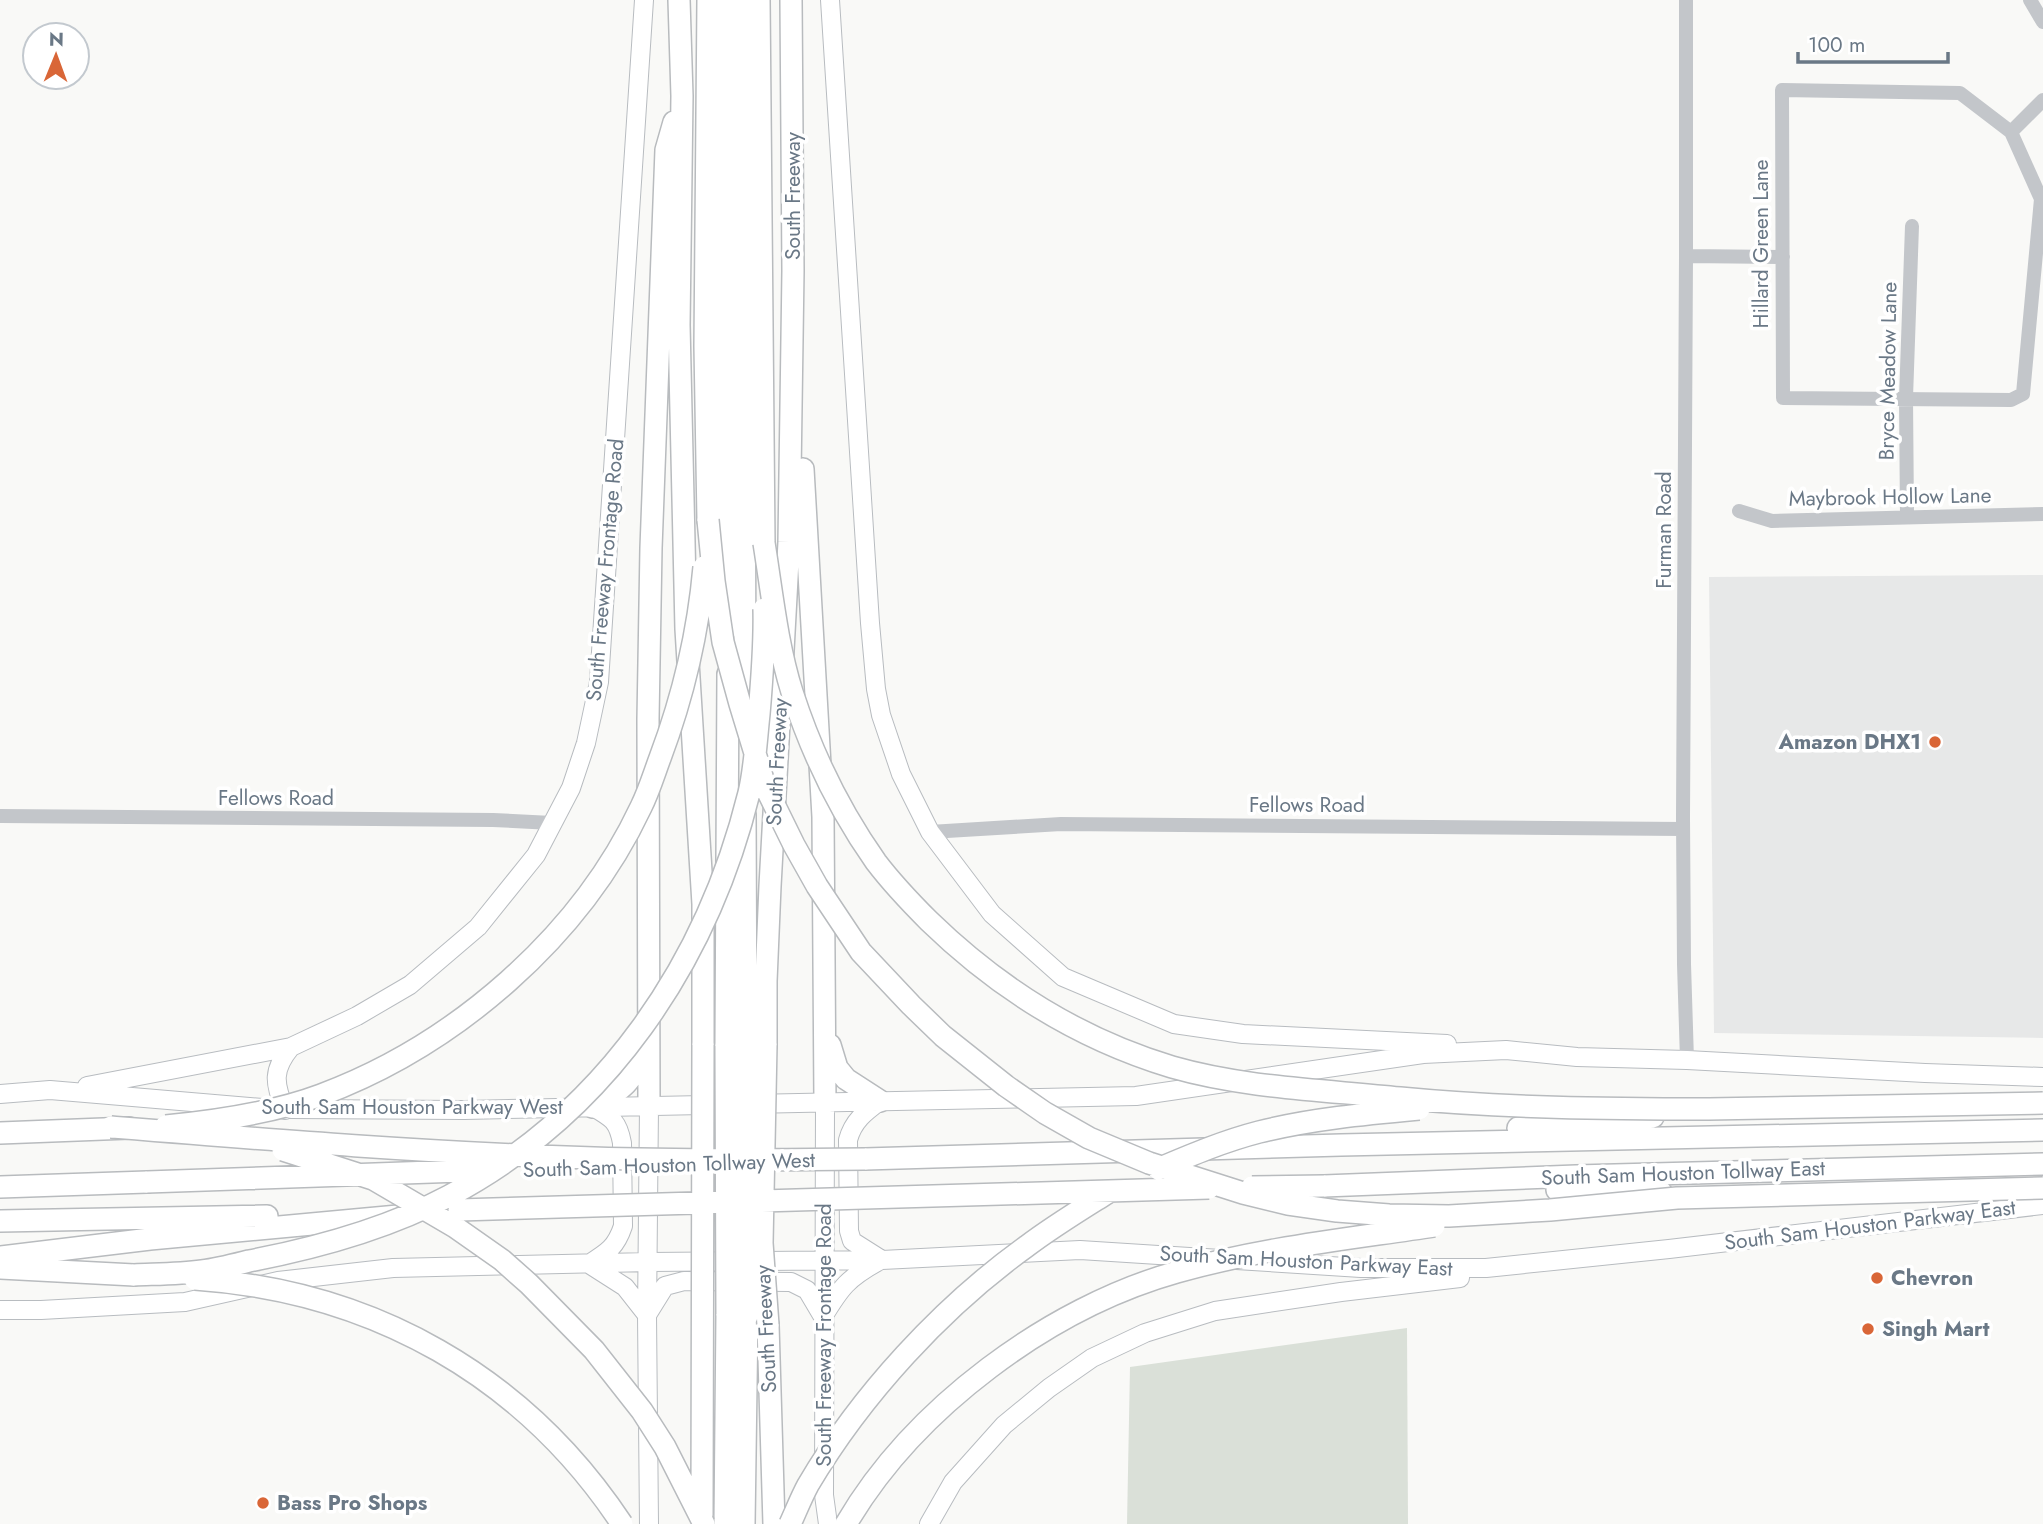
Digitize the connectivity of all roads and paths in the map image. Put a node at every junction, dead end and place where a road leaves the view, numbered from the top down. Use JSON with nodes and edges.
{"nodes":[{"id":1,"x":643,"y":0,"type":"edge"},
{"id":2,"x":679,"y":0,"type":"edge"},
{"id":3,"x":708,"y":0,"type":"edge"},
{"id":4,"x":724,"y":0,"type":"edge"},
{"id":5,"x":743,"y":0,"type":"edge"},
{"id":6,"x":759,"y":0,"type":"edge"},
{"id":7,"x":791,"y":0,"type":"edge"},
{"id":8,"x":830,"y":0,"type":"edge"},
{"id":9,"x":1686,"y":0,"type":"edge"},
{"id":10,"x":2030,"y":0,"type":"edge"},
{"id":11,"x":2043,"y":22,"type":"edge"},
{"id":12,"x":682,"y":96,"type":"junction"},
{"id":13,"x":2043,"y":100,"type":"edge"},
{"id":14,"x":2011,"y":132,"type":"junction"},
{"id":15,"x":1912,"y":226,"type":"dead end"},
{"id":16,"x":1686,"y":256,"type":"junction"},
{"id":17,"x":1783,"y":257,"type":"junction"},
{"id":18,"x":793,"y":271,"type":"junction"},
{"id":19,"x":1906,"y":398,"type":"junction"},
{"id":20,"x":1739,"y":511,"type":"dead end"},
{"id":21,"x":2043,"y":514,"type":"edge"},
{"id":22,"x":1907,"y":516,"type":"junction"},
{"id":23,"x":708,"y":520,"type":"junction"},
{"id":24,"x":764,"y":543,"type":"junction"},
{"id":25,"x":0,"y":816,"type":"edge"},
{"id":26,"x":552,"y":823,"type":"junction"},
{"id":27,"x":1683,"y":830,"type":"junction"},
{"id":28,"x":930,"y":832,"type":"junction"},
{"id":29,"x":824,"y":1027,"type":"junction"},
{"id":30,"x":746,"y":1046,"type":"junction"},
{"id":31,"x":291,"y":1047,"type":"junction"},
{"id":32,"x":648,"y":1049,"type":"junction"},
{"id":33,"x":1506,"y":1050,"type":"junction"},
{"id":34,"x":1687,"y":1060,"type":"junction"},
{"id":35,"x":2043,"y":1077,"type":"edge"},
{"id":36,"x":50,"y":1090,"type":"junction"},
{"id":37,"x":0,"y":1094,"type":"edge"},
{"id":38,"x":2043,"y":1096,"type":"edge"},
{"id":39,"x":880,"y":1101,"type":"junction"},
{"id":40,"x":825,"y":1103,"type":"junction"},
{"id":41,"x":2043,"y":1103,"type":"edge"},
{"id":42,"x":1466,"y":1104,"type":"junction"},
{"id":43,"x":649,"y":1105,"type":"junction"},
{"id":44,"x":593,"y":1107,"type":"junction"},
{"id":45,"x":285,"y":1110,"type":"junction"},
{"id":46,"x":0,"y":1126,"type":"edge"},
{"id":47,"x":166,"y":1126,"type":"junction"},
{"id":48,"x":2043,"y":1130,"type":"edge"},
{"id":49,"x":0,"y":1133,"type":"edge"},
{"id":50,"x":1339,"y":1145,"type":"junction"},
{"id":51,"x":865,"y":1159,"type":"junction"},
{"id":52,"x":2043,"y":1164,"type":"edge"},
{"id":53,"x":1324,"y":1186,"type":"junction"},
{"id":54,"x":0,"y":1187,"type":"edge"},
{"id":55,"x":2043,"y":1188,"type":"edge"},
{"id":56,"x":2043,"y":1197,"type":"edge"},
{"id":57,"x":2043,"y":1205,"type":"edge"},
{"id":58,"x":1550,"y":1210,"type":"junction"},
{"id":59,"x":0,"y":1221,"type":"edge"},
{"id":60,"x":150,"y":1229,"type":"junction"},
{"id":61,"x":0,"y":1257,"type":"edge"},
{"id":62,"x":824,"y":1260,"type":"junction"},
{"id":63,"x":882,"y":1260,"type":"junction"},
{"id":64,"x":649,"y":1262,"type":"junction"},
{"id":65,"x":589,"y":1264,"type":"junction"},
{"id":66,"x":0,"y":1268,"type":"edge"},
{"id":67,"x":1486,"y":1268,"type":"junction"},
{"id":68,"x":134,"y":1275,"type":"junction"},
{"id":69,"x":0,"y":1310,"type":"edge"},
{"id":70,"x":647,"y":1315,"type":"junction"},
{"id":71,"x":737,"y":1315,"type":"junction"},
{"id":72,"x":823,"y":1317,"type":"junction"},
{"id":73,"x":622,"y":1524,"type":"edge"},
{"id":74,"x":649,"y":1524,"type":"edge"},
{"id":75,"x":703,"y":1524,"type":"edge"},
{"id":76,"x":725,"y":1524,"type":"edge"},
{"id":77,"x":744,"y":1524,"type":"edge"},
{"id":78,"x":774,"y":1524,"type":"edge"},
{"id":79,"x":790,"y":1524,"type":"edge"},
{"id":80,"x":828,"y":1524,"type":"edge"},
{"id":81,"x":846,"y":1524,"type":"edge"},
{"id":82,"x":929,"y":1524,"type":"edge"}],
"edges":[{"from":1,"to":26,"type":"main road","name":"South Freeway Frontage Road"},
{"from":2,"to":12,"type":"highway"},
{"from":3,"to":23,"type":"highway"},
{"from":4,"to":30,"type":"highway"},
{"from":5,"to":30,"type":"highway"},
{"from":6,"to":24,"type":"highway"},
{"from":7,"to":18,"type":"highway","name":"South Freeway"},
{"from":8,"to":28,"type":"main road"},
{"from":9,"to":16,"type":"street","name":"Furman Road"},
{"from":10,"to":11,"type":"street"},
{"from":12,"to":32,"type":"highway"},
{"from":12,"to":75,"type":"highway","bridge":true},
{"from":13,"to":14,"type":"street"},
{"from":14,"to":17,"type":"street","name":"Hillard Green Lane"},
{"from":14,"to":19,"type":"street"},
{"from":15,"to":19,"type":"street","name":"Bryce Meadow Lane"},
{"from":16,"to":17,"type":"street"},
{"from":16,"to":27,"type":"street","name":"Furman Road"},
{"from":17,"to":19,"type":"street","name":"Hillard Green Lane"},
{"from":18,"to":29,"type":"highway"},
{"from":18,"to":30,"type":"highway","name":"South Freeway"},
{"from":19,"to":22,"type":"street","name":"Bryce Meadow Lane"},
{"from":20,"to":22,"type":"street","name":"Maybrook Hollow Lane"},
{"from":21,"to":22,"type":"street","name":"Maybrook Hollow Lane"},
{"from":23,"to":47,"type":"highway","bridge":true},
{"from":23,"to":58,"type":"highway","bridge":true},
{"from":24,"to":42,"type":"highway","bridge":true},
{"from":24,"to":68,"type":"highway","bridge":true},
{"from":25,"to":26,"type":"street","name":"Fellows Road"},
{"from":26,"to":31,"type":"main road","name":"South Freeway Frontage Road"},
{"from":27,"to":28,"type":"street","name":"Fellows Road"},
{"from":27,"to":34,"type":"street","name":"Furman Road"},
{"from":28,"to":33,"type":"main road"},
{"from":29,"to":39,"type":"highway"},
{"from":29,"to":40,"type":"highway"},
{"from":30,"to":71,"type":"highway","bridge":true},
{"from":30,"to":78,"type":"highway","name":"South Freeway","bridge":true},
{"from":31,"to":36,"type":"main road","name":"South Freeway Frontage Road"},
{"from":31,"to":45,"type":"main road"},
{"from":32,"to":43,"type":"highway"},
{"from":32,"to":44,"type":"highway"},
{"from":33,"to":34,"type":"main road"},
{"from":33,"to":39,"type":"main road"},
{"from":34,"to":35,"type":"main road"},
{"from":36,"to":37,"type":"main road","name":"South Sam Houston Parkway West"},
{"from":36,"to":45,"type":"main road","name":"South Sam Houston Parkway West"},
{"from":38,"to":50,"type":"highway"},
{"from":39,"to":40,"type":"main road"},
{"from":39,"to":63,"type":"main road"},
{"from":40,"to":43,"type":"main road","name":"South Sam Houston Parkway West"},
{"from":40,"to":62,"type":"main road","name":"South Freeway Frontage Road"},
{"from":41,"to":42,"type":"highway","bridge":true},
{"from":42,"to":79,"type":"highway","bridge":true},
{"from":43,"to":44,"type":"main road","name":"South Sam Houston Parkway West"},
{"from":43,"to":64,"type":"main road"},
{"from":44,"to":45,"type":"main road","name":"South Sam Houston Parkway West"},
{"from":44,"to":65,"type":"main road"},
{"from":46,"to":51,"type":"highway","bridge":true},
{"from":47,"to":49,"type":"highway","bridge":true},
{"from":47,"to":75,"type":"highway","bridge":true},
{"from":48,"to":50,"type":"highway","name":"South Sam Houston Tollway East"},
{"from":50,"to":51,"type":"highway","name":"South Sam Houston Tollway West","bridge":true},
{"from":51,"to":54,"type":"highway","name":"South Sam Houston Tollway West","bridge":true},
{"from":52,"to":53,"type":"highway","name":"South Sam Houston Tollway East"},
{"from":53,"to":56,"type":"highway"},
{"from":53,"to":60,"type":"highway","name":"South Sam Houston Tollway West","bridge":true},
{"from":55,"to":58,"type":"highway","bridge":true},
{"from":57,"to":67,"type":"main road","name":"South Sam Houston Parkway East"},
{"from":58,"to":81,"type":"highway","bridge":true},
{"from":59,"to":60,"type":"highway"},
{"from":60,"to":61,"type":"highway"},
{"from":62,"to":63,"type":"main road","name":"South Sam Houston Parkway East"},
{"from":62,"to":64,"type":"main road","name":"South Sam Houston Parkway East"},
{"from":62,"to":72,"type":"main road","name":"South Freeway Frontage Road"},
{"from":63,"to":67,"type":"main road","name":"South Sam Houston Parkway East"},
{"from":63,"to":72,"type":"main road"},
{"from":64,"to":65,"type":"main road"},
{"from":64,"to":70,"type":"main road"},
{"from":65,"to":69,"type":"main road"},
{"from":65,"to":70,"type":"main road"},
{"from":66,"to":68,"type":"highway"},
{"from":67,"to":82,"type":"main road"},
{"from":68,"to":73,"type":"highway","bridge":true},
{"from":70,"to":72,"type":"main road"},
{"from":70,"to":74,"type":"main road"},
{"from":71,"to":76,"type":"highway"},
{"from":71,"to":77,"type":"highway"},
{"from":72,"to":80,"type":"main road","name":"South Freeway Frontage Road"}]}
